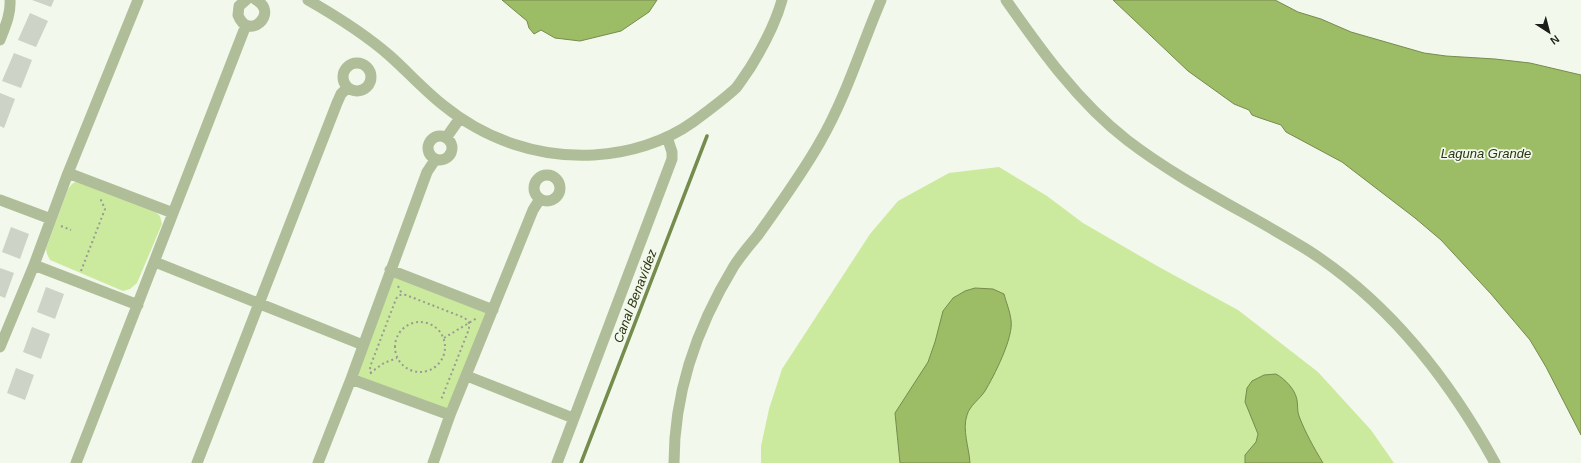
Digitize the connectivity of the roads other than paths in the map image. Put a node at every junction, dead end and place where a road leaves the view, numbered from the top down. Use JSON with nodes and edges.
{"nodes":[{"id":1,"x":10,"y":0,"type":"edge"},
{"id":2,"x":138,"y":0,"type":"edge"},
{"id":3,"x":246,"y":0,"type":"edge"},
{"id":4,"x":256,"y":0,"type":"edge"},
{"id":5,"x":308,"y":0,"type":"edge"},
{"id":6,"x":782,"y":0,"type":"edge"},
{"id":7,"x":1006,"y":0,"type":"edge"},
{"id":8,"x":880,"y":1,"type":"edge"},
{"id":9,"x":246,"y":25,"type":"junction"},
{"id":10,"x":0,"y":40,"type":"edge"},
{"id":11,"x":347,"y":88,"type":"dead end"},
{"id":12,"x":460,"y":118,"type":"junction"},
{"id":13,"x":446,"y":138,"type":"junction"},
{"id":14,"x":667,"y":138,"type":"junction"},
{"id":15,"x":435,"y":160,"type":"junction"},
{"id":16,"x":68,"y":173,"type":"junction"},
{"id":17,"x":540,"y":199,"type":"dead end"},
{"id":18,"x":0,"y":200,"type":"edge"},
{"id":19,"x":173,"y":213,"type":"junction"},
{"id":20,"x":54,"y":222,"type":"junction"},
{"id":21,"x":155,"y":262,"type":"junction"},
{"id":22,"x":34,"y":265,"type":"junction"},
{"id":23,"x":390,"y":270,"type":"junction"},
{"id":24,"x":258,"y":304,"type":"junction"},
{"id":25,"x":138,"y":305,"type":"junction"},
{"id":26,"x":493,"y":310,"type":"junction"},
{"id":27,"x":363,"y":345,"type":"junction"},
{"id":28,"x":0,"y":347,"type":"edge"},
{"id":29,"x":467,"y":376,"type":"junction"},
{"id":30,"x":351,"y":378,"type":"junction"},
{"id":31,"x":450,"y":416,"type":"junction"},
{"id":32,"x":573,"y":418,"type":"junction"},
{"id":33,"x":76,"y":463,"type":"edge"},
{"id":34,"x":196,"y":463,"type":"edge"},
{"id":35,"x":318,"y":463,"type":"edge"},
{"id":36,"x":433,"y":463,"type":"edge"},
{"id":37,"x":556,"y":463,"type":"edge"},
{"id":38,"x":674,"y":463,"type":"edge"},
{"id":39,"x":1495,"y":463,"type":"edge"}],
"edges":[{"from":1,"to":10,"type":"street"},
{"from":2,"to":16,"type":"street"},
{"from":3,"to":9,"type":"street"},
{"from":4,"to":9,"type":"street"},
{"from":5,"to":12,"type":"street"},
{"from":6,"to":14,"type":"street"},
{"from":7,"to":39,"type":"street"},
{"from":8,"to":38,"type":"street"},
{"from":9,"to":19,"type":"street"},
{"from":11,"to":24,"type":"street"},
{"from":12,"to":13,"type":"street"},
{"from":12,"to":14,"type":"street"},
{"from":13,"to":15,"type":"street"},
{"from":13,"to":15,"type":"street"},
{"from":14,"to":32,"type":"street"},
{"from":15,"to":23,"type":"street"},
{"from":16,"to":19,"type":"street"},
{"from":16,"to":20,"type":"street"},
{"from":17,"to":26,"type":"street"},
{"from":18,"to":20,"type":"street"},
{"from":19,"to":21,"type":"street"},
{"from":20,"to":22,"type":"street"},
{"from":21,"to":24,"type":"street"},
{"from":21,"to":25,"type":"street"},
{"from":22,"to":25,"type":"street"},
{"from":22,"to":28,"type":"street"},
{"from":23,"to":26,"type":"street"},
{"from":23,"to":27,"type":"street"},
{"from":24,"to":27,"type":"street"},
{"from":24,"to":34,"type":"street"},
{"from":25,"to":33,"type":"street"},
{"from":26,"to":29,"type":"street"},
{"from":27,"to":30,"type":"street"},
{"from":29,"to":31,"type":"street"},
{"from":29,"to":32,"type":"street"},
{"from":30,"to":31,"type":"street"},
{"from":30,"to":35,"type":"street"},
{"from":31,"to":36,"type":"street"},
{"from":32,"to":37,"type":"street"}]}
